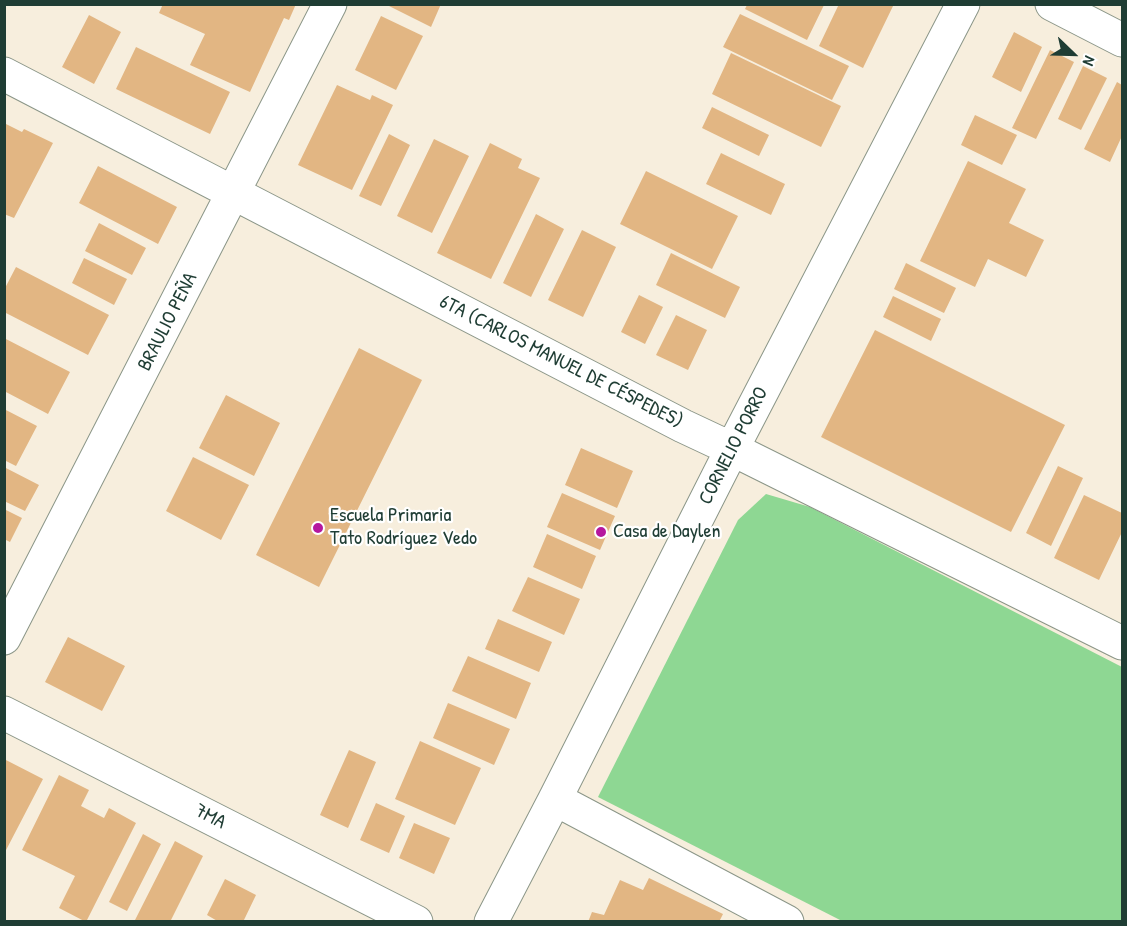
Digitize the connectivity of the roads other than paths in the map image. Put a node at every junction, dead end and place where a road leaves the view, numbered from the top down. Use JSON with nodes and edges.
{"nodes":[{"id":1,"x":330,"y":4,"type":"edge"},
{"id":2,"x":963,"y":4,"type":"edge"},
{"id":3,"x":1052,"y":4,"type":"edge"},
{"id":4,"x":1122,"y":40,"type":"edge"},
{"id":5,"x":4,"y":74,"type":"edge"},
{"id":6,"x":234,"y":193,"type":"junction"},
{"id":7,"x":732,"y":449,"type":"junction"},
{"id":8,"x":4,"y":639,"type":"edge"},
{"id":9,"x":1122,"y":643,"type":"edge"},
{"id":10,"x":4,"y":713,"type":"edge"},
{"id":11,"x":555,"y":799,"type":"junction"},
{"id":12,"x":416,"y":921,"type":"edge"},
{"id":13,"x":491,"y":921,"type":"edge"},
{"id":14,"x":786,"y":921,"type":"edge"}],
"edges":[{"from":1,"to":6,"type":"street","name":"BRAULIO PEÑA"},
{"from":2,"to":7,"type":"street","name":"CORNELIO PORRO"},
{"from":3,"to":4,"type":"street"},
{"from":5,"to":6,"type":"street","name":"6TA (CARLOS MANUEL DE CÉSPEDES)"},
{"from":6,"to":7,"type":"street","name":"6TA (CARLOS MANUEL DE CÉSPEDES)"},
{"from":6,"to":8,"type":"street","name":"BRAULIO PEÑA"},
{"from":7,"to":9,"type":"street","name":"6TA (CARLOS MANUEL DE CÉSPEDES)"},
{"from":7,"to":11,"type":"street","name":"CORNELIO PORRO"},
{"from":10,"to":12,"type":"street","name":"7MA"},
{"from":11,"to":13,"type":"street","name":"CORNELIO PORRO"},
{"from":11,"to":14,"type":"street"}]}
